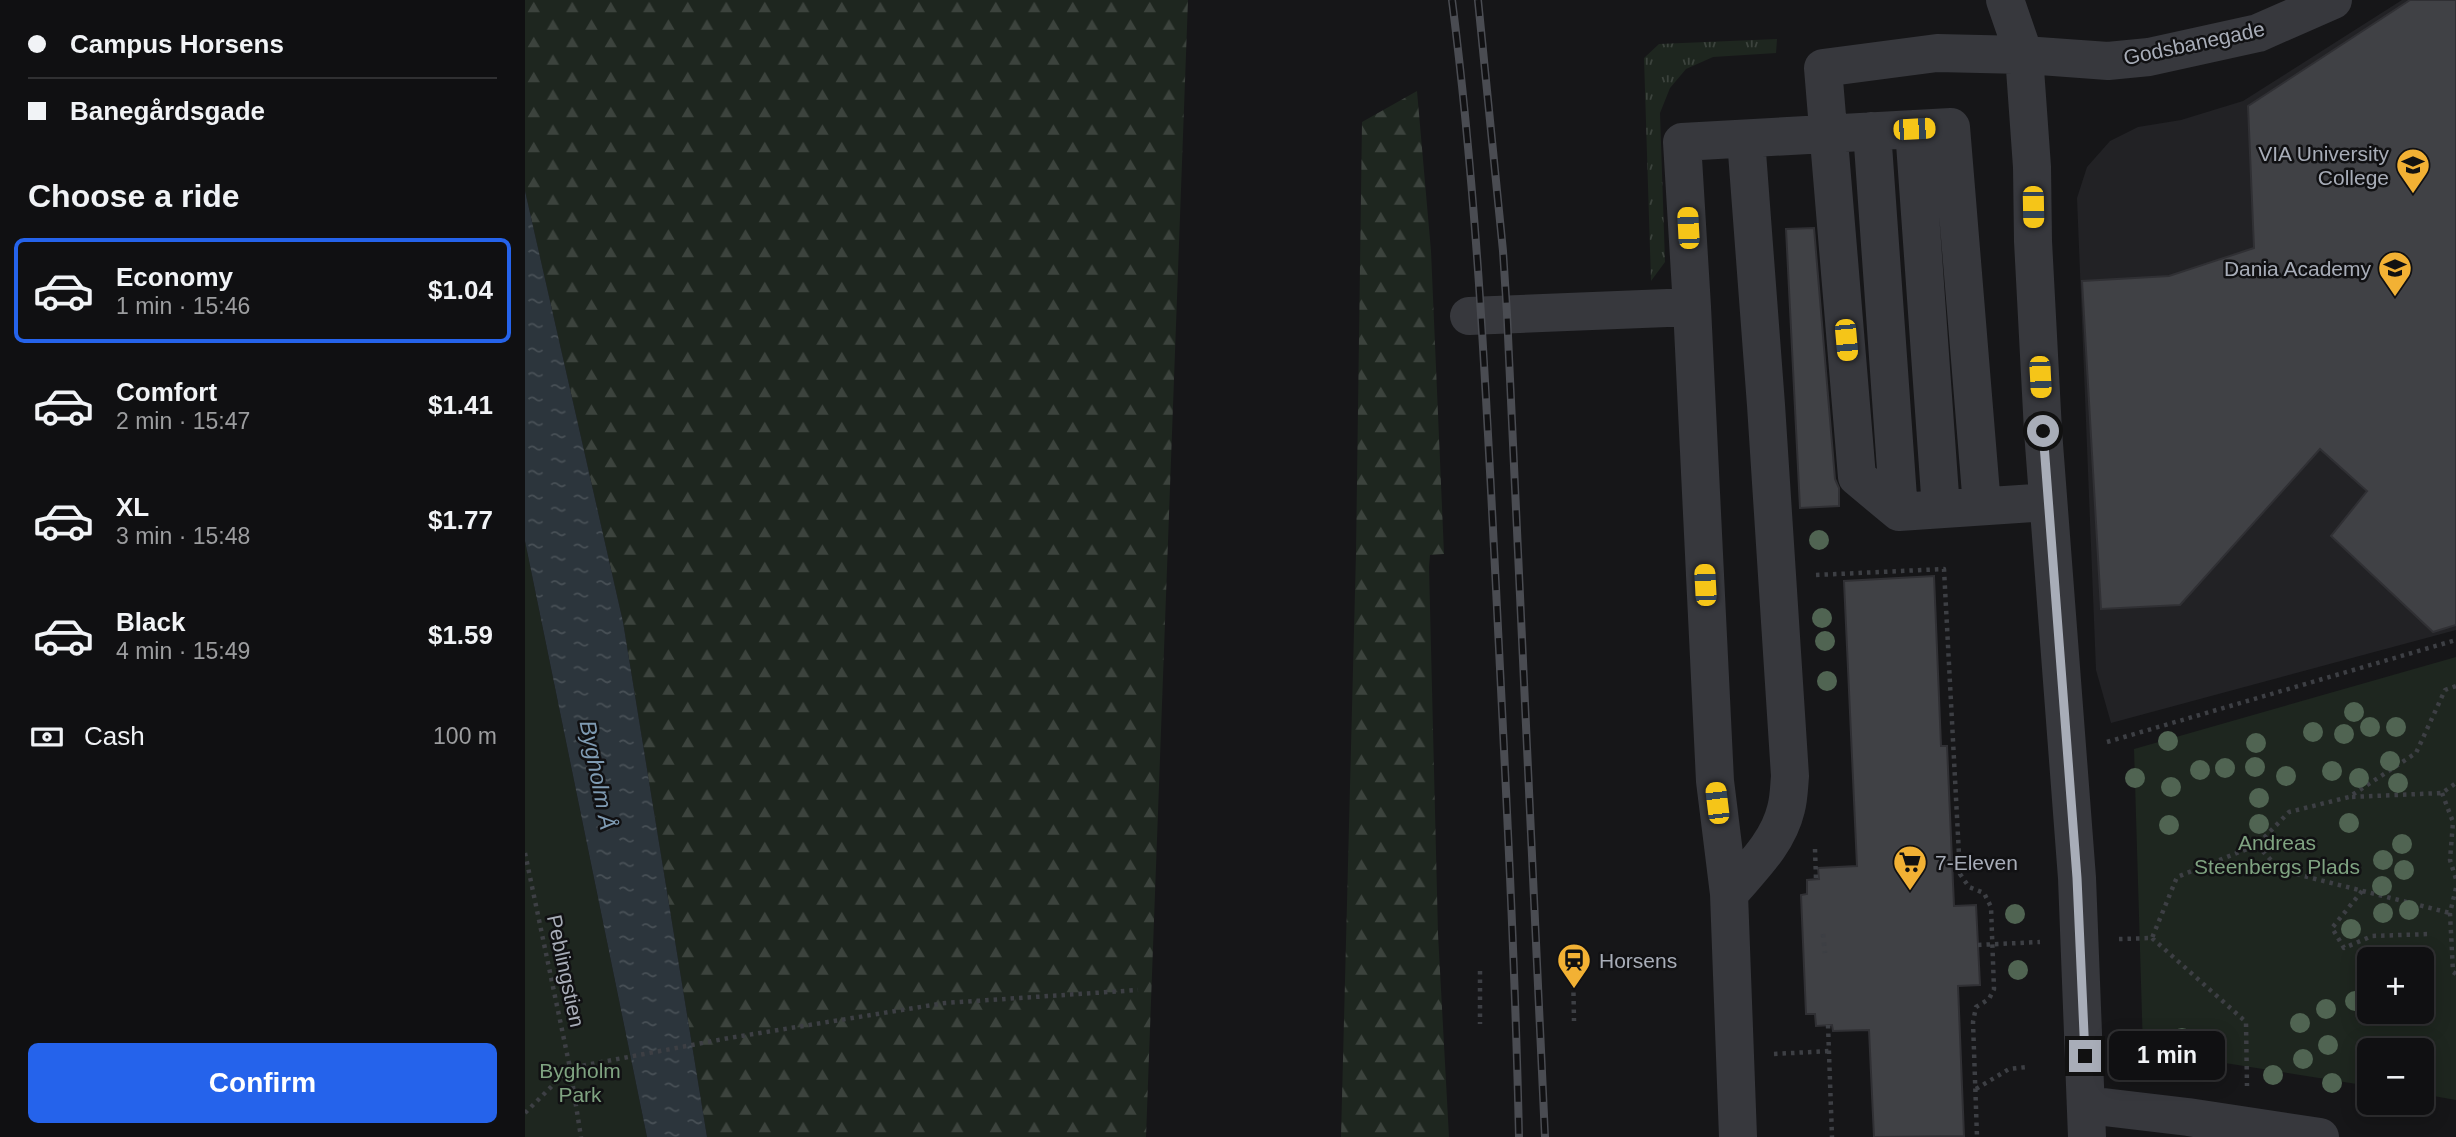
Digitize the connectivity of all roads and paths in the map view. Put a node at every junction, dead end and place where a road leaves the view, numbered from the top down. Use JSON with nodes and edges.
{"nodes":[{"id":1,"x":2005,"y":0,"type":"edge"},
{"id":2,"x":2333,"y":0,"type":"edge"},
{"id":3,"x":2024,"y":55,"type":"junction"},
{"id":4,"x":1914,"y":129,"type":"junction"},
{"id":5,"x":1872,"y":131,"type":"junction"},
{"id":6,"x":1829,"y":134,"type":"junction"},
{"id":7,"x":1745,"y":139,"type":"junction"},
{"id":8,"x":1692,"y":307,"type":"junction"},
{"id":9,"x":1469,"y":316,"type":"dead end"},
{"id":10,"x":2048,"y":502,"type":"junction"},
{"id":11,"x":1982,"y":506,"type":"junction"},
{"id":12,"x":1941,"y":509,"type":"junction"},
{"id":13,"x":1899,"y":512,"type":"junction"},
{"id":14,"x":1814,"y":575,"type":"dead end"},
{"id":15,"x":2456,"y":640,"type":"edge"},
{"id":16,"x":2456,"y":686,"type":"edge"},
{"id":17,"x":2445,"y":690,"type":"junction"},
{"id":18,"x":2456,"y":693,"type":"edge"},
{"id":19,"x":2067,"y":754,"type":"junction"},
{"id":20,"x":2456,"y":783,"type":"edge"},
{"id":21,"x":2442,"y":793,"type":"junction"},
{"id":22,"x":2349,"y":797,"type":"junction"},
{"id":23,"x":2257,"y":845,"type":"junction"},
{"id":24,"x":525,"y":853,"type":"edge"},
{"id":25,"x":2456,"y":880,"type":"edge"},
{"id":26,"x":2456,"y":888,"type":"edge"},
{"id":27,"x":2362,"y":891,"type":"junction"},
{"id":28,"x":1729,"y":894,"type":"junction"},
{"id":29,"x":2450,"y":913,"type":"junction"},
{"id":30,"x":1823,"y":934,"type":"dead end"},
{"id":31,"x":2430,"y":934,"type":"dead end"},
{"id":32,"x":2152,"y":938,"type":"junction"},
{"id":33,"x":2079,"y":941,"type":"junction"},
{"id":34,"x":1993,"y":944,"type":"junction"},
{"id":35,"x":1978,"y":945,"type":"dead end"},
{"id":36,"x":1825,"y":953,"type":"dead end"},
{"id":37,"x":1573,"y":967,"type":"dead end"},
{"id":38,"x":1480,"y":971,"type":"dead end"},
{"id":39,"x":2456,"y":974,"type":"edge"},
{"id":40,"x":1138,"y":990,"type":"dead end"},
{"id":41,"x":1574,"y":1021,"type":"dead end"},
{"id":42,"x":1480,"y":1024,"type":"dead end"},
{"id":43,"x":1828,"y":1025,"type":"dead end"},
{"id":44,"x":1829,"y":1051,"type":"junction"},
{"id":45,"x":1735,"y":1056,"type":"junction"},
{"id":46,"x":2027,"y":1067,"type":"dead end"},
{"id":47,"x":570,"y":1068,"type":"junction"},
{"id":48,"x":1975,"y":1090,"type":"junction"},
{"id":49,"x":525,"y":1113,"type":"edge"},
{"id":50,"x":2087,"y":1121,"type":"edge"},
{"id":51,"x":2248,"y":1125,"type":"junction"},
{"id":52,"x":581,"y":1137,"type":"edge"},
{"id":53,"x":1738,"y":1137,"type":"edge"},
{"id":54,"x":1832,"y":1137,"type":"edge"},
{"id":55,"x":1977,"y":1137,"type":"edge"},
{"id":56,"x":2321,"y":1137,"type":"edge"}],
"edges":[{"from":1,"to":3,"type":"street"},
{"from":2,"to":3,"type":"street","name":"Godsbanegade"},
{"from":3,"to":6,"type":"street","name":"Godsbanegade"},
{"from":3,"to":10,"type":"street"},
{"from":4,"to":5,"type":"street"},
{"from":4,"to":11,"type":"street"},
{"from":4,"to":12,"type":"street"},
{"from":5,"to":6,"type":"street"},
{"from":5,"to":13,"type":"street"},
{"from":6,"to":7,"type":"street"},
{"from":6,"to":13,"type":"street"},
{"from":7,"to":8,"type":"street"},
{"from":7,"to":28,"type":"street"},
{"from":8,"to":9,"type":"street"},
{"from":8,"to":28,"type":"street"},
{"from":10,"to":11,"type":"street"},
{"from":10,"to":19,"type":"street"},
{"from":11,"to":12,"type":"street"},
{"from":12,"to":13,"type":"street"},
{"from":14,"to":34,"type":"path"},
{"from":15,"to":19,"type":"path"},
{"from":16,"to":17,"type":"path"},
{"from":17,"to":18,"type":"path"},
{"from":17,"to":22,"type":"path"},
{"from":19,"to":33,"type":"street"},
{"from":20,"to":21,"type":"path"},
{"from":21,"to":22,"type":"path"},
{"from":21,"to":25,"type":"path"},
{"from":22,"to":23,"type":"path"},
{"from":23,"to":27,"type":"path"},
{"from":23,"to":32,"type":"path"},
{"from":24,"to":47,"type":"path","name":"Peblingstien"},
{"from":26,"to":29,"type":"path"},
{"from":27,"to":29,"type":"path"},
{"from":27,"to":31,"type":"path"},
{"from":28,"to":45,"type":"street"},
{"from":29,"to":39,"type":"path"},
{"from":30,"to":36,"type":"path"},
{"from":32,"to":33,"type":"path"},
{"from":32,"to":51,"type":"path"},
{"from":33,"to":50,"type":"street"},
{"from":34,"to":35,"type":"path"},
{"from":34,"to":48,"type":"path"},
{"from":37,"to":41,"type":"path"},
{"from":38,"to":42,"type":"path"},
{"from":40,"to":47,"type":"path"},
{"from":43,"to":44,"type":"path"},
{"from":44,"to":45,"type":"path"},
{"from":44,"to":54,"type":"path"},
{"from":45,"to":53,"type":"street"},
{"from":46,"to":48,"type":"path"},
{"from":47,"to":49,"type":"path"},
{"from":47,"to":52,"type":"path","name":"Peblingstien"},
{"from":48,"to":55,"type":"path"},
{"from":50,"to":51,"type":"street"},
{"from":51,"to":56,"type":"street"}]}
